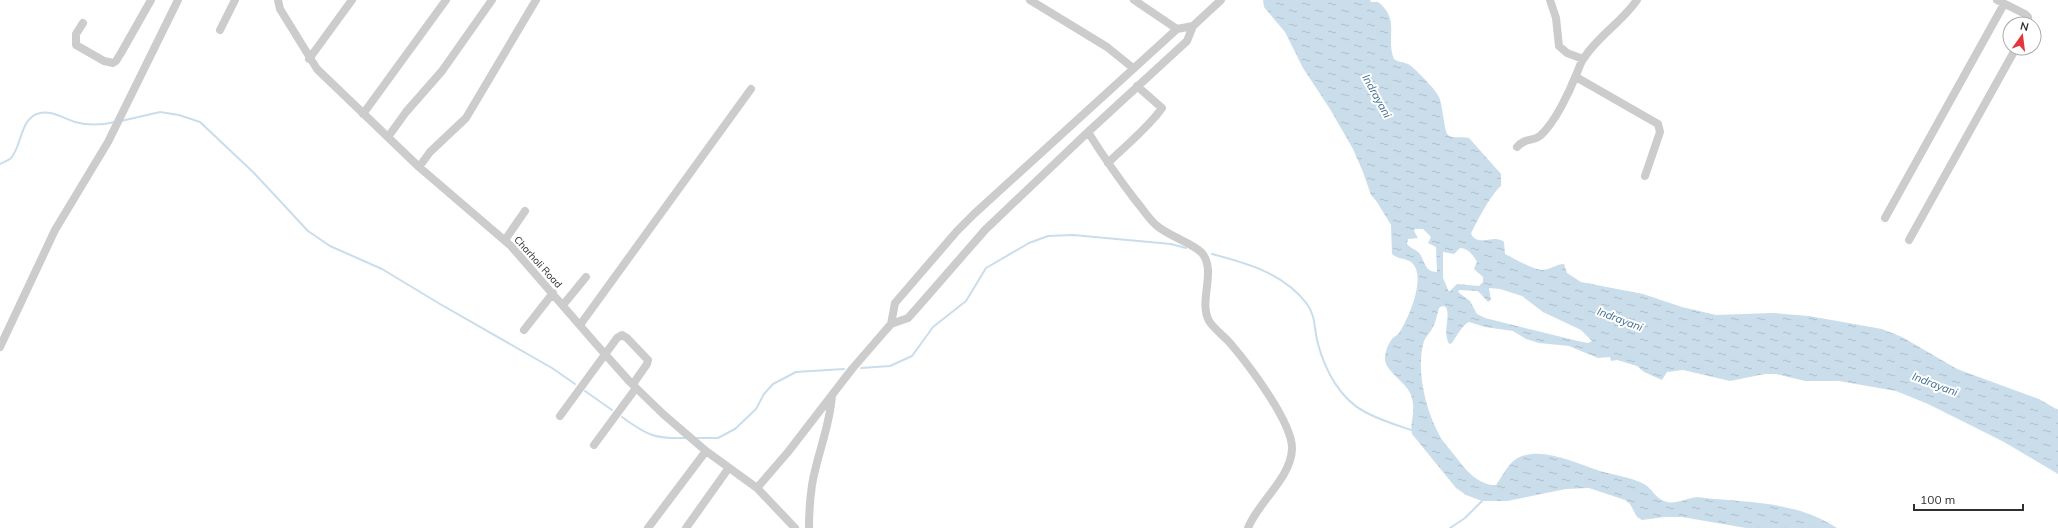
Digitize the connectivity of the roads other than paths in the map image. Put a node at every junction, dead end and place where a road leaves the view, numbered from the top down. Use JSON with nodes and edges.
{"nodes":[{"id":1,"x":151,"y":0,"type":"edge"},
{"id":2,"x":178,"y":0,"type":"edge"},
{"id":3,"x":235,"y":0,"type":"edge"},
{"id":4,"x":278,"y":0,"type":"edge"},
{"id":5,"x":352,"y":0,"type":"edge"},
{"id":6,"x":446,"y":0,"type":"edge"},
{"id":7,"x":492,"y":0,"type":"edge"},
{"id":8,"x":536,"y":0,"type":"edge"},
{"id":9,"x":1030,"y":0,"type":"edge"},
{"id":10,"x":1134,"y":0,"type":"edge"},
{"id":11,"x":1221,"y":0,"type":"edge"},
{"id":12,"x":1550,"y":0,"type":"edge"},
{"id":13,"x":1637,"y":0,"type":"edge"},
{"id":14,"x":2000,"y":2,"type":"edge"},
{"id":15,"x":2027,"y":16,"type":"edge"},
{"id":16,"x":83,"y":23,"type":"dead end"},
{"id":17,"x":1193,"y":26,"type":"junction"},
{"id":18,"x":1176,"y":29,"type":"junction"},
{"id":19,"x":220,"y":30,"type":"dead end"},
{"id":20,"x":2012,"y":56,"type":"edge"},
{"id":21,"x":309,"y":59,"type":"junction"},
{"id":22,"x":1583,"y":59,"type":"junction"},
{"id":23,"x":1133,"y":68,"type":"junction"},
{"id":24,"x":1576,"y":76,"type":"junction"},
{"id":25,"x":1137,"y":86,"type":"junction"},
{"id":26,"x":751,"y":89,"type":"dead end"},
{"id":27,"x":364,"y":114,"type":"junction"},
{"id":28,"x":1088,"y":132,"type":"junction"},
{"id":29,"x":388,"y":137,"type":"junction"},
{"id":30,"x":1517,"y":146,"type":"dead end"},
{"id":31,"x":1108,"y":163,"type":"junction"},
{"id":32,"x":419,"y":167,"type":"junction"},
{"id":33,"x":1645,"y":176,"type":"dead end"},
{"id":34,"x":525,"y":211,"type":"dead end"},
{"id":35,"x":1885,"y":218,"type":"dead end"},
{"id":36,"x":505,"y":240,"type":"junction"},
{"id":37,"x":1909,"y":240,"type":"dead end"},
{"id":38,"x":586,"y":277,"type":"dead end"},
{"id":39,"x":553,"y":293,"type":"junction"},
{"id":40,"x":563,"y":305,"type":"junction"},
{"id":41,"x":580,"y":324,"type":"junction"},
{"id":42,"x":891,"y":324,"type":"junction"},
{"id":43,"x":524,"y":330,"type":"dead end"},
{"id":44,"x":0,"y":347,"type":"edge"},
{"id":45,"x":605,"y":354,"type":"junction"},
{"id":46,"x":634,"y":386,"type":"junction"},
{"id":47,"x":832,"y":395,"type":"junction"},
{"id":48,"x":560,"y":416,"type":"dead end"},
{"id":49,"x":594,"y":445,"type":"dead end"},
{"id":50,"x":706,"y":451,"type":"junction"},
{"id":51,"x":728,"y":469,"type":"junction"},
{"id":52,"x":757,"y":488,"type":"junction"},
{"id":53,"x":648,"y":528,"type":"edge"},
{"id":54,"x":686,"y":528,"type":"edge"},
{"id":55,"x":794,"y":528,"type":"edge"},
{"id":56,"x":809,"y":528,"type":"edge"},
{"id":57,"x":1248,"y":528,"type":"edge"}],
"edges":[{"from":1,"to":16,"type":"street"},
{"from":2,"to":44,"type":"street"},
{"from":3,"to":19,"type":"street"},
{"from":4,"to":21,"type":"street","name":"Charholi Road"},
{"from":5,"to":21,"type":"street"},
{"from":6,"to":27,"type":"street"},
{"from":7,"to":29,"type":"street"},
{"from":8,"to":32,"type":"street"},
{"from":9,"to":23,"type":"street"},
{"from":10,"to":18,"type":"street"},
{"from":11,"to":17,"type":"street"},
{"from":12,"to":22,"type":"street"},
{"from":13,"to":22,"type":"street"},
{"from":14,"to":15,"type":"street"},
{"from":14,"to":35,"type":"street"},
{"from":17,"to":18,"type":"street"},
{"from":17,"to":25,"type":"street"},
{"from":18,"to":23,"type":"street"},
{"from":20,"to":37,"type":"street"},
{"from":21,"to":27,"type":"street","name":"Charholi Road"},
{"from":22,"to":24,"type":"street"},
{"from":23,"to":42,"type":"street"},
{"from":24,"to":30,"type":"street"},
{"from":24,"to":33,"type":"street"},
{"from":25,"to":28,"type":"street"},
{"from":25,"to":31,"type":"street"},
{"from":26,"to":41,"type":"street"},
{"from":27,"to":29,"type":"street","name":"Charholi Road"},
{"from":28,"to":31,"type":"street"},
{"from":28,"to":42,"type":"street"},
{"from":29,"to":32,"type":"street","name":"Charholi Road"},
{"from":31,"to":57,"type":"street"},
{"from":32,"to":36,"type":"street","name":"Charholi Road"},
{"from":34,"to":36,"type":"street"},
{"from":36,"to":39,"type":"street","name":"Charholi Road"},
{"from":38,"to":40,"type":"street"},
{"from":39,"to":40,"type":"street","name":"Charholi Road"},
{"from":39,"to":43,"type":"street"},
{"from":40,"to":41,"type":"street","name":"Charholi Road"},
{"from":41,"to":45,"type":"street","name":"Charholi Road"},
{"from":42,"to":47,"type":"street"},
{"from":45,"to":46,"type":"street","name":"Charholi Road"},
{"from":45,"to":46,"type":"street"},
{"from":45,"to":48,"type":"street"},
{"from":46,"to":49,"type":"street"},
{"from":46,"to":50,"type":"street","name":"Charholi Road"},
{"from":47,"to":52,"type":"street"},
{"from":47,"to":56,"type":"street"},
{"from":50,"to":51,"type":"street","name":"Charholi Road"},
{"from":50,"to":53,"type":"street"},
{"from":51,"to":52,"type":"street","name":"Charholi Road"},
{"from":51,"to":54,"type":"street"},
{"from":52,"to":55,"type":"street","name":"Charholi Road"}]}
